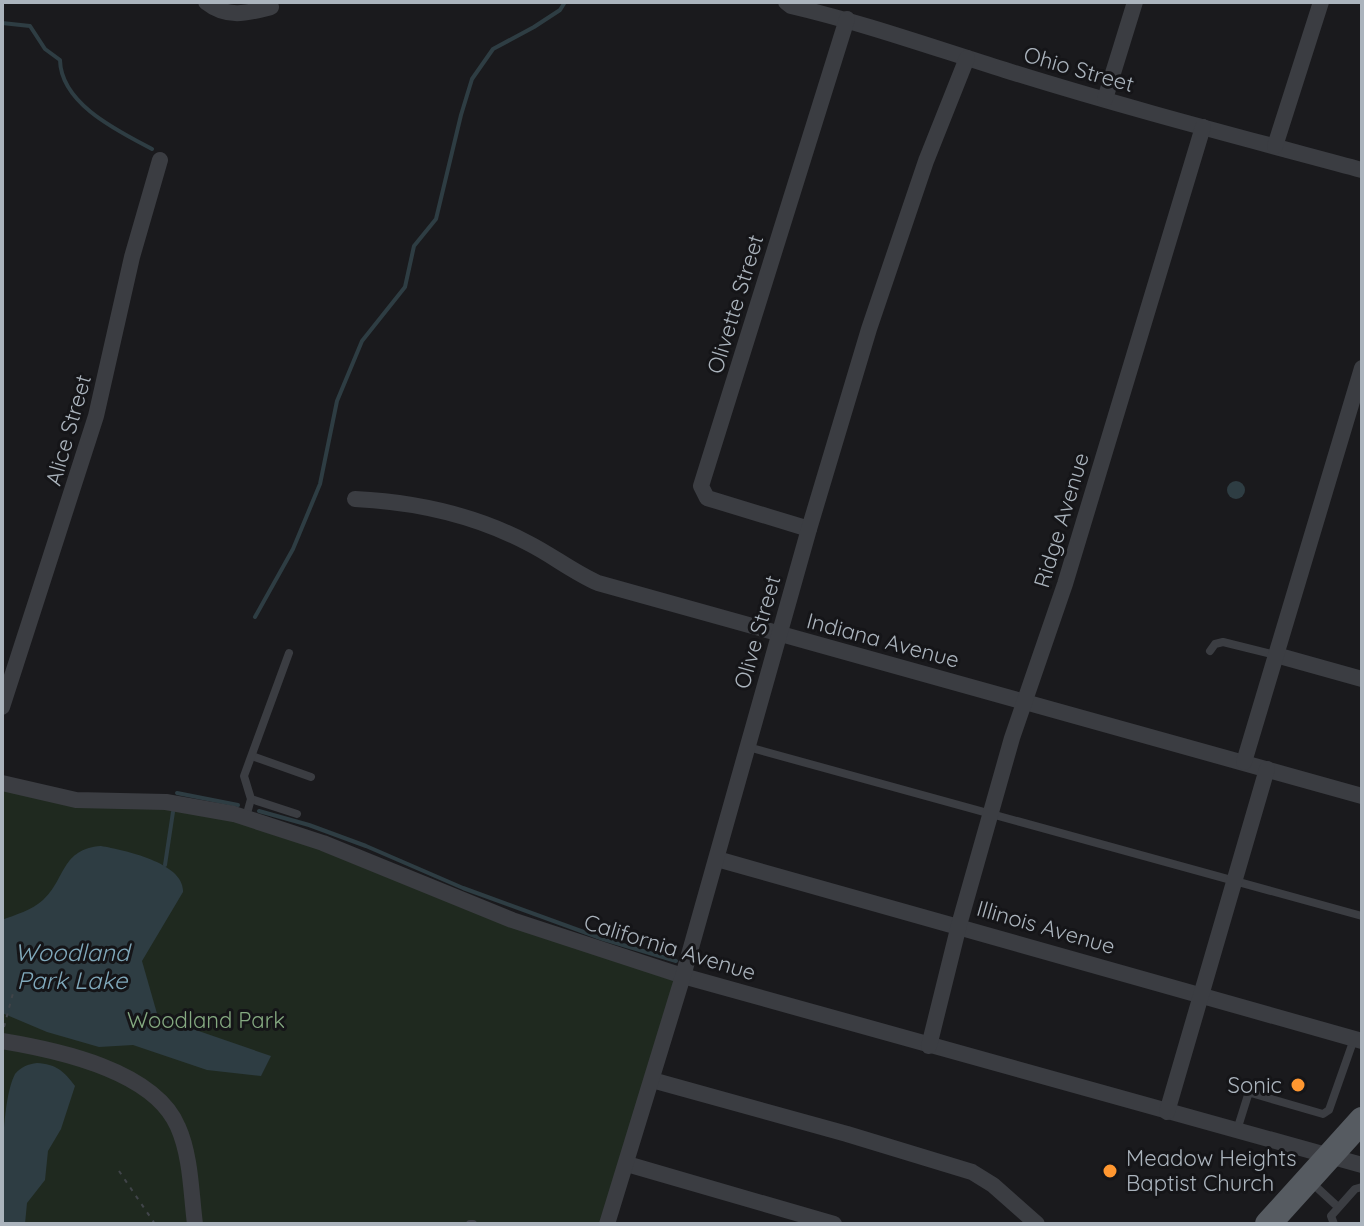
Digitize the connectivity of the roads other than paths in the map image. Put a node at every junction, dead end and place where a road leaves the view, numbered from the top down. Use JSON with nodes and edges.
{"nodes":[{"id":1,"x":206,"y":2,"type":"edge"},
{"id":2,"x":786,"y":2,"type":"edge"},
{"id":3,"x":1135,"y":2,"type":"edge"},
{"id":4,"x":1321,"y":2,"type":"edge"},
{"id":5,"x":271,"y":7,"type":"dead end"},
{"id":6,"x":847,"y":19,"type":"junction"},
{"id":7,"x":967,"y":58,"type":"junction"},
{"id":8,"x":1105,"y":99,"type":"junction"},
{"id":9,"x":1203,"y":127,"type":"junction"},
{"id":10,"x":1275,"y":146,"type":"junction"},
{"id":11,"x":160,"y":160,"type":"dead end"},
{"id":12,"x":1362,"y":170,"type":"edge"},
{"id":13,"x":1362,"y":368,"type":"edge"},
{"id":14,"x":355,"y":499,"type":"dead end"},
{"id":15,"x":809,"y":529,"type":"junction"},
{"id":16,"x":779,"y":634,"type":"junction"},
{"id":17,"x":1210,"y":651,"type":"dead end"},
{"id":18,"x":289,"y":653,"type":"dead end"},
{"id":19,"x":1276,"y":655,"type":"junction"},
{"id":20,"x":1362,"y":679,"type":"edge"},
{"id":21,"x":1025,"y":702,"type":"junction"},
{"id":22,"x":2,"y":707,"type":"edge"},
{"id":23,"x":748,"y":746,"type":"junction"},
{"id":24,"x":252,"y":756,"type":"junction"},
{"id":25,"x":1244,"y":762,"type":"junction"},
{"id":26,"x":1267,"y":769,"type":"junction"},
{"id":27,"x":311,"y":777,"type":"dead end"},
{"id":28,"x":2,"y":783,"type":"edge"},
{"id":29,"x":1362,"y":796,"type":"edge"},
{"id":30,"x":251,"y":799,"type":"junction"},
{"id":31,"x":990,"y":812,"type":"junction"},
{"id":32,"x":297,"y":814,"type":"dead end"},
{"id":33,"x":245,"y":818,"type":"junction"},
{"id":34,"x":717,"y":859,"type":"junction"},
{"id":35,"x":1234,"y":879,"type":"junction"},
{"id":36,"x":1362,"y":916,"type":"edge"},
{"id":37,"x":959,"y":925,"type":"junction"},
{"id":38,"x":683,"y":976,"type":"junction"},
{"id":39,"x":1202,"y":994,"type":"junction"},
{"id":40,"x":1358,"y":1040,"type":"edge"},
{"id":41,"x":2,"y":1041,"type":"edge"},
{"id":42,"x":929,"y":1046,"type":"junction"},
{"id":43,"x":652,"y":1080,"type":"junction"},
{"id":44,"x":1167,"y":1112,"type":"junction"},
{"id":45,"x":1362,"y":1120,"type":"edge"},
{"id":46,"x":1237,"y":1132,"type":"junction"},
{"id":47,"x":1328,"y":1157,"type":"junction"},
{"id":48,"x":627,"y":1164,"type":"junction"},
{"id":49,"x":1362,"y":1165,"type":"edge"},
{"id":50,"x":1308,"y":1179,"type":"junction"},
{"id":51,"x":1362,"y":1187,"type":"edge"},
{"id":52,"x":1338,"y":1207,"type":"junction"},
{"id":53,"x":195,"y":1224,"type":"edge"},
{"id":54,"x":607,"y":1224,"type":"edge"},
{"id":55,"x":834,"y":1224,"type":"edge"},
{"id":56,"x":1037,"y":1224,"type":"edge"},
{"id":57,"x":1268,"y":1224,"type":"edge"},
{"id":58,"x":1334,"y":1224,"type":"edge"}],
"edges":[{"from":1,"to":5,"type":"street"},
{"from":2,"to":6,"type":"street","name":"Ohio Street"},
{"from":3,"to":8,"type":"street"},
{"from":4,"to":10,"type":"street"},
{"from":6,"to":7,"type":"street","name":"Ohio Street"},
{"from":6,"to":15,"type":"street","name":"Olivette Street"},
{"from":7,"to":8,"type":"street","name":"Ohio Street"},
{"from":7,"to":15,"type":"street","name":"Olive Street"},
{"from":8,"to":9,"type":"street","name":"Ohio Street"},
{"from":9,"to":10,"type":"street","name":"Ohio Street"},
{"from":9,"to":21,"type":"street","name":"Ridge Avenue"},
{"from":10,"to":12,"type":"street","name":"Ohio Street"},
{"from":11,"to":22,"type":"street","name":"Alice Street"},
{"from":13,"to":19,"type":"street"},
{"from":14,"to":16,"type":"street","name":"Indiana Avenue"},
{"from":15,"to":16,"type":"street","name":"Olive Street"},
{"from":16,"to":21,"type":"street","name":"Indiana Avenue"},
{"from":16,"to":23,"type":"street","name":"Olive Street"},
{"from":17,"to":19,"type":"lane"},
{"from":18,"to":24,"type":"lane"},
{"from":19,"to":20,"type":"street"},
{"from":19,"to":25,"type":"street"},
{"from":21,"to":25,"type":"street","name":"Indiana Avenue"},
{"from":21,"to":31,"type":"street","name":"Ridge Avenue"},
{"from":23,"to":31,"type":"lane"},
{"from":23,"to":34,"type":"street","name":"Olive Street"},
{"from":24,"to":27,"type":"lane"},
{"from":24,"to":30,"type":"lane"},
{"from":25,"to":26,"type":"street","name":"Indiana Avenue"},
{"from":26,"to":29,"type":"street","name":"Indiana Avenue"},
{"from":26,"to":35,"type":"street"},
{"from":28,"to":33,"type":"street","name":"California Avenue"},
{"from":30,"to":32,"type":"lane"},
{"from":30,"to":33,"type":"lane"},
{"from":31,"to":35,"type":"lane"},
{"from":31,"to":37,"type":"street","name":"Ridge Avenue"},
{"from":33,"to":38,"type":"street","name":"California Avenue"},
{"from":34,"to":37,"type":"street","name":"Illinois Avenue"},
{"from":34,"to":38,"type":"street","name":"Olive Street"},
{"from":35,"to":36,"type":"lane"},
{"from":35,"to":39,"type":"street"},
{"from":37,"to":39,"type":"street","name":"Illinois Avenue"},
{"from":37,"to":42,"type":"street","name":"Ridge Avenue"},
{"from":38,"to":42,"type":"street","name":"California Avenue"},
{"from":38,"to":43,"type":"street","name":"Olive Street"},
{"from":39,"to":40,"type":"street","name":"Illinois Avenue"},
{"from":39,"to":44,"type":"street"},
{"from":40,"to":46,"type":"lane"},
{"from":41,"to":53,"type":"street"},
{"from":42,"to":44,"type":"street","name":"California Avenue"},
{"from":43,"to":48,"type":"street","name":"Olive Street"},
{"from":43,"to":56,"type":"street"},
{"from":44,"to":46,"type":"street","name":"California Avenue"},
{"from":45,"to":47,"type":"main road"},
{"from":46,"to":47,"type":"street","name":"California Avenue"},
{"from":47,"to":49,"type":"street","name":"California Avenue"},
{"from":47,"to":50,"type":"main road"},
{"from":48,"to":54,"type":"street","name":"Olive Street"},
{"from":48,"to":55,"type":"street"},
{"from":50,"to":52,"type":"lane"},
{"from":50,"to":57,"type":"main road"},
{"from":51,"to":52,"type":"lane"},
{"from":52,"to":58,"type":"lane"}]}
